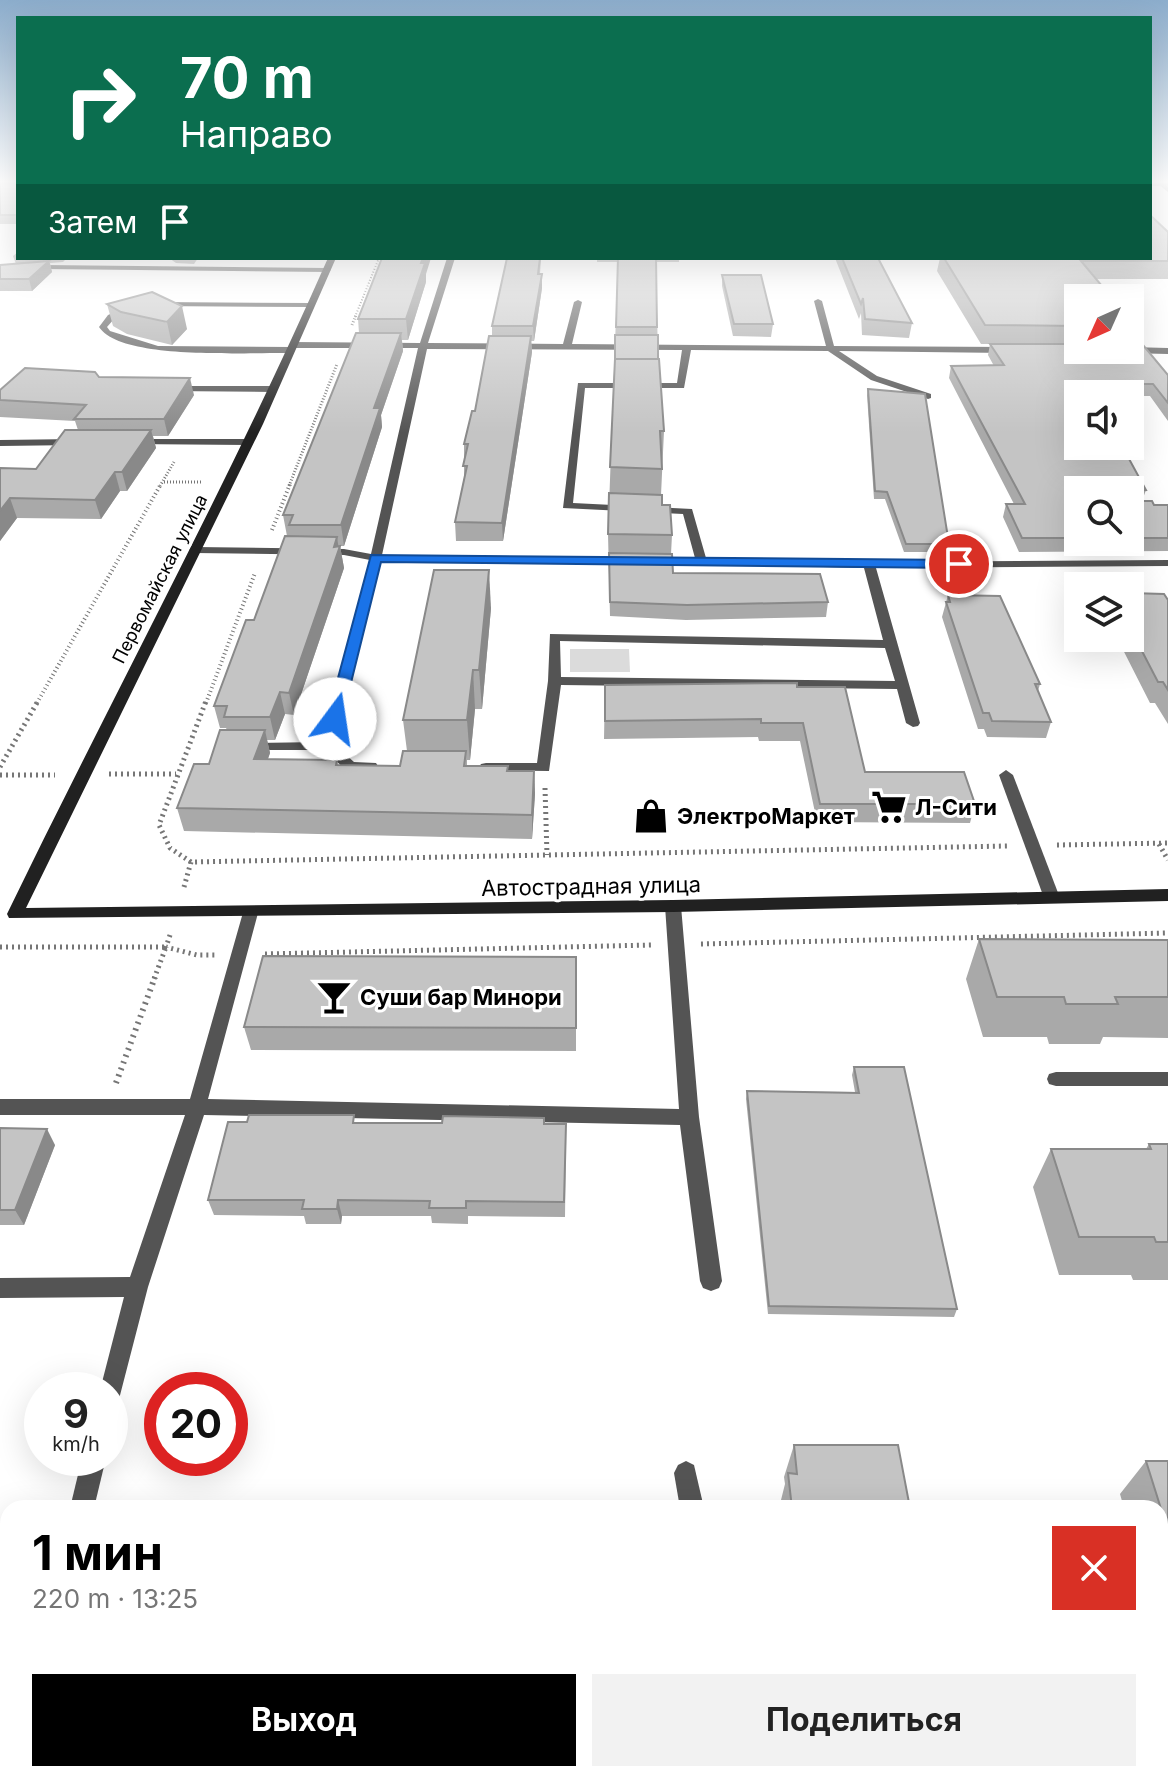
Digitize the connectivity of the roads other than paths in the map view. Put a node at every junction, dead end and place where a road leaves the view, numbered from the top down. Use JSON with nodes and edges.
{"nodes":[{"id":1,"x":264,"y":266,"type":"edge"},
{"id":2,"x":301,"y":266,"type":"edge"},
{"id":3,"x":329,"y":266,"type":"edge"},
{"id":4,"x":448,"y":266,"type":"edge"},
{"id":5,"x":262,"y":269,"type":"junction"},
{"id":6,"x":0,"y":272,"type":"edge"},
{"id":7,"x":818,"y":301,"type":"dead end"},
{"id":8,"x":578,"y":302,"type":"dead end"},
{"id":9,"x":311,"y":305,"type":"junction"},
{"id":10,"x":423,"y":347,"type":"junction"},
{"id":11,"x":567,"y":347,"type":"junction"},
{"id":12,"x":292,"y":348,"type":"junction"},
{"id":13,"x":687,"y":349,"type":"junction"},
{"id":14,"x":831,"y":350,"type":"junction"},
{"id":15,"x":1015,"y":350,"type":"edge"},
{"id":16,"x":1144,"y":350,"type":"edge"},
{"id":17,"x":1168,"y":351,"type":"edge"},
{"id":18,"x":153,"y":389,"type":"edge"},
{"id":19,"x":272,"y":389,"type":"junction"},
{"id":20,"x":928,"y":396,"type":"edge"},
{"id":21,"x":93,"y":442,"type":"edge"},
{"id":22,"x":123,"y":442,"type":"edge"},
{"id":23,"x":247,"y":442,"type":"junction"},
{"id":24,"x":0,"y":443,"type":"edge"},
{"id":25,"x":195,"y":550,"type":"junction"},
{"id":26,"x":376,"y":558,"type":"junction"},
{"id":27,"x":701,"y":560,"type":"junction"},
{"id":28,"x":1168,"y":563,"type":"edge"},
{"id":29,"x":869,"y":565,"type":"junction"},
{"id":30,"x":890,"y":644,"type":"junction"},
{"id":31,"x":555,"y":681,"type":"junction"},
{"id":32,"x":903,"y":685,"type":"junction"},
{"id":33,"x":913,"y":723,"type":"dead end"},
{"id":34,"x":328,"y":746,"type":"junction"},
{"id":35,"x":230,"y":747,"type":"edge"},
{"id":36,"x":380,"y":766,"type":"edge"},
{"id":37,"x":470,"y":767,"type":"edge"},
{"id":38,"x":1006,"y":775,"type":"dead end"},
{"id":39,"x":1168,"y":895,"type":"edge"},
{"id":40,"x":1052,"y":898,"type":"junction"},
{"id":41,"x":673,"y":906,"type":"junction"},
{"id":42,"x":250,"y":913,"type":"junction"},
{"id":43,"x":15,"y":914,"type":"joint"},
{"id":44,"x":1056,"y":1079,"type":"dead end"},
{"id":45,"x":1168,"y":1079,"type":"edge"},
{"id":46,"x":0,"y":1107,"type":"edge"},
{"id":47,"x":197,"y":1107,"type":"junction"},
{"id":48,"x":689,"y":1117,"type":"junction"},
{"id":49,"x":711,"y":1281,"type":"dead end"},
{"id":50,"x":137,"y":1287,"type":"junction"},
{"id":51,"x":0,"y":1288,"type":"edge"},
{"id":52,"x":116,"y":1372,"type":"edge"},
{"id":53,"x":686,"y":1473,"type":"dead end"},
{"id":54,"x":90,"y":1476,"type":"edge"},
{"id":55,"x":84,"y":1500,"type":"edge"},
{"id":56,"x":691,"y":1500,"type":"edge"}],
"edges":[{"from":1,"to":5,"type":"street"},
{"from":2,"to":5,"type":"street"},
{"from":3,"to":9,"type":"main road","name":"Первомайская улица"},
{"from":4,"to":10,"type":"street"},
{"from":5,"to":6,"type":"street"},
{"from":7,"to":14,"type":"street"},
{"from":8,"to":11,"type":"street"},
{"from":9,"to":12,"type":"main road","name":"Первомайская улица"},
{"from":9,"to":12,"type":"street"},
{"from":10,"to":11,"type":"street"},
{"from":10,"to":12,"type":"street"},
{"from":10,"to":26,"type":"street"},
{"from":11,"to":13,"type":"street"},
{"from":12,"to":19,"type":"main road","name":"Первомайская улица"},
{"from":13,"to":14,"type":"street"},
{"from":13,"to":27,"type":"street"},
{"from":14,"to":15,"type":"street"},
{"from":14,"to":20,"type":"street"},
{"from":16,"to":17,"type":"street"},
{"from":18,"to":19,"type":"street"},
{"from":19,"to":23,"type":"main road","name":"Первомайская улица"},
{"from":21,"to":24,"type":"street"},
{"from":22,"to":23,"type":"street"},
{"from":23,"to":25,"type":"main road","name":"Первомайская улица"},
{"from":25,"to":26,"type":"street"},
{"from":25,"to":43,"type":"main road","name":"Первомайская улица"},
{"from":26,"to":27,"type":"street"},
{"from":26,"to":34,"type":"street"},
{"from":27,"to":29,"type":"street"},
{"from":28,"to":29,"type":"street"},
{"from":29,"to":30,"type":"street"},
{"from":30,"to":31,"type":"street"},
{"from":30,"to":32,"type":"street"},
{"from":31,"to":32,"type":"street"},
{"from":31,"to":37,"type":"street"},
{"from":32,"to":33,"type":"street"},
{"from":34,"to":35,"type":"street"},
{"from":34,"to":36,"type":"street"},
{"from":38,"to":40,"type":"street"},
{"from":39,"to":40,"type":"main road","name":"Автострадная улица"},
{"from":40,"to":41,"type":"main road","name":"Автострадная улица"},
{"from":41,"to":42,"type":"main road","name":"Автострадная улица"},
{"from":41,"to":48,"type":"street"},
{"from":42,"to":43,"type":"main road","name":"Автострадная улица"},
{"from":42,"to":47,"type":"street"},
{"from":44,"to":45,"type":"street"},
{"from":46,"to":47,"type":"street"},
{"from":47,"to":48,"type":"street"},
{"from":47,"to":50,"type":"street"},
{"from":48,"to":49,"type":"street"},
{"from":50,"to":51,"type":"street"},
{"from":50,"to":52,"type":"street"},
{"from":53,"to":56,"type":"street"},
{"from":54,"to":55,"type":"street"}]}
